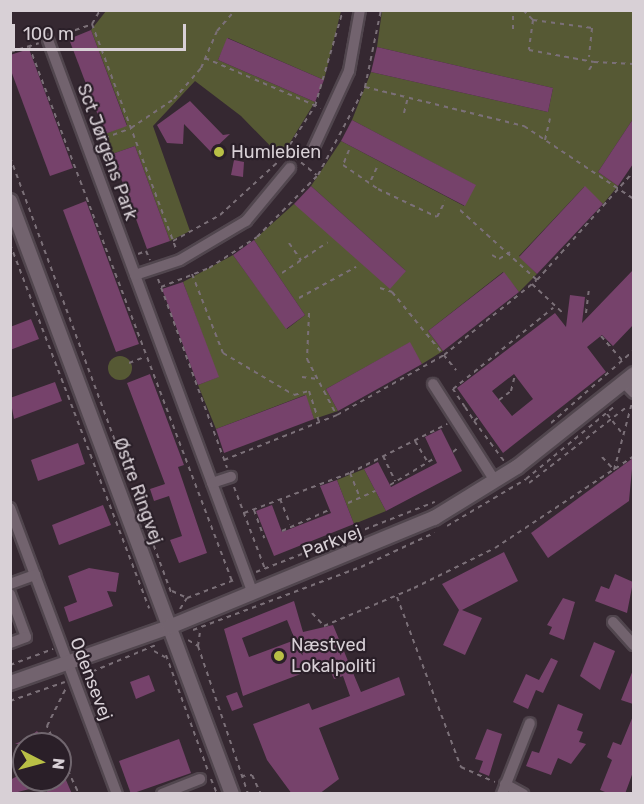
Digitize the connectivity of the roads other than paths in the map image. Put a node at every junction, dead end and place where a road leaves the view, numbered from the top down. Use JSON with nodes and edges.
{"nodes":[{"id":1,"x":360,"y":10,"type":"edge"},
{"id":2,"x":48,"y":40,"type":"dead end"},
{"id":3,"x":313,"y":148,"type":"road end"},
{"id":4,"x":290,"y":168,"type":"road end"},
{"id":5,"x":10,"y":201,"type":"edge"},
{"id":6,"x":135,"y":275,"type":"junction"},
{"id":7,"x":630,"y":383,"type":"edge"},
{"id":8,"x":433,"y":384,"type":"dead end"},
{"id":9,"x":492,"y":476,"type":"junction"},
{"id":10,"x":231,"y":477,"type":"road end"},
{"id":11,"x":212,"y":483,"type":"junction"},
{"id":12,"x":10,"y":508,"type":"edge"},
{"id":13,"x":35,"y":575,"type":"junction"},
{"id":14,"x":10,"y":584,"type":"edge"},
{"id":15,"x":252,"y":591,"type":"junction"},
{"id":16,"x":10,"y":594,"type":"edge"},
{"id":17,"x":613,"y":622,"type":"dead end"},
{"id":18,"x":169,"y":627,"type":"junction"},
{"id":19,"x":10,"y":643,"type":"edge"},
{"id":20,"x":633,"y":645,"type":"edge"},
{"id":21,"x":67,"y":662,"type":"junction"},
{"id":22,"x":10,"y":683,"type":"edge"},
{"id":23,"x":530,"y":723,"type":"dead end"},
{"id":24,"x":201,"y":779,"type":"dead end"},
{"id":25,"x":504,"y":789,"type":"edge"},
{"id":26,"x":117,"y":794,"type":"edge"},
{"id":27,"x":162,"y":794,"type":"edge"},
{"id":28,"x":232,"y":794,"type":"edge"},
{"id":29,"x":523,"y":794,"type":"edge"}],
"edges":[{"from":1,"to":3,"type":"street"},
{"from":2,"to":6,"type":"street","name":"Sct Jørgens Park"},
{"from":4,"to":6,"type":"street"},
{"from":5,"to":18,"type":"street","name":"Østre Ringvej"},
{"from":6,"to":11,"type":"street","name":"Sct Jørgens Park"},
{"from":7,"to":9,"type":"street","name":"Parkvej"},
{"from":8,"to":9,"type":"street"},
{"from":9,"to":15,"type":"street","name":"Parkvej"},
{"from":10,"to":11,"type":"street"},
{"from":11,"to":15,"type":"street","name":"Sct Jørgens Park"},
{"from":12,"to":13,"type":"street","name":"Odensevej"},
{"from":13,"to":14,"type":"street"},
{"from":13,"to":21,"type":"street","name":"Odensevej"},
{"from":15,"to":18,"type":"street","name":"Parkvej"},
{"from":16,"to":19,"type":"street"},
{"from":17,"to":20,"type":"street"},
{"from":18,"to":21,"type":"street","name":"Parkvej"},
{"from":18,"to":28,"type":"street","name":"Østre Ringvej"},
{"from":21,"to":22,"type":"street","name":"Parkvej"},
{"from":21,"to":26,"type":"street","name":"Odensevej"},
{"from":23,"to":25,"type":"street"},
{"from":24,"to":27,"type":"street"},
{"from":25,"to":29,"type":"street"}]}
